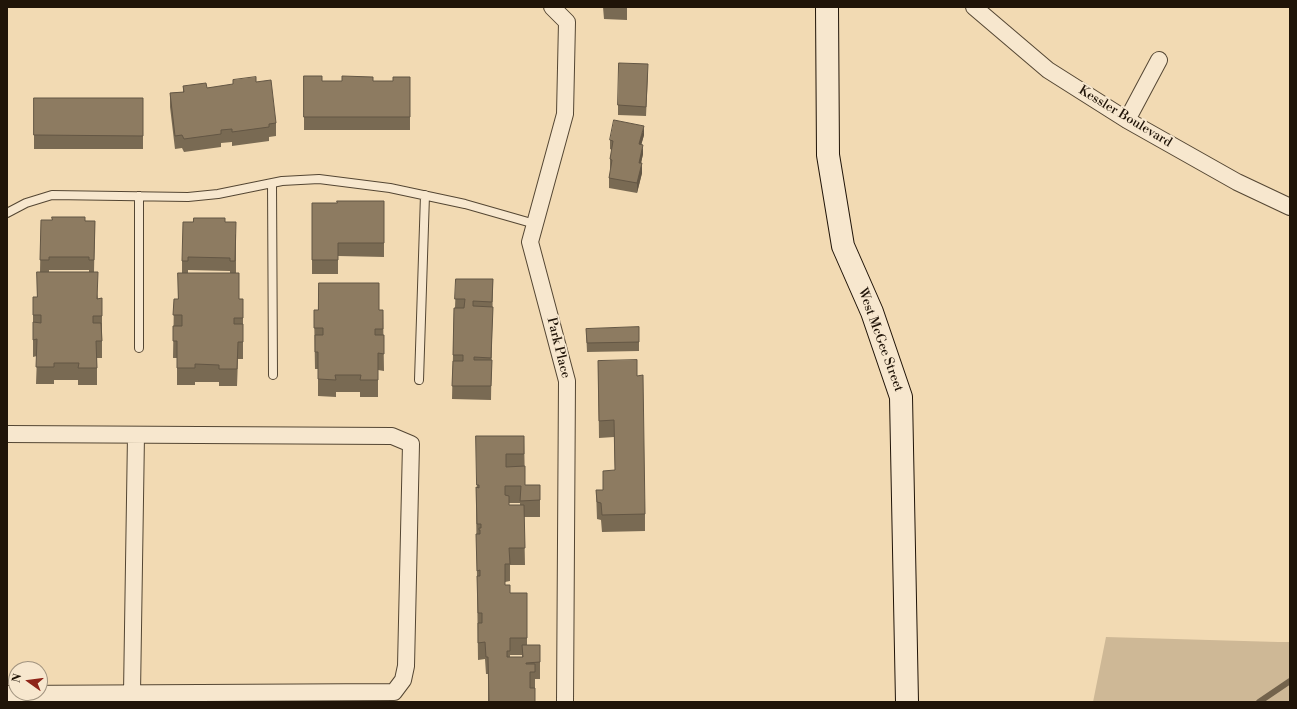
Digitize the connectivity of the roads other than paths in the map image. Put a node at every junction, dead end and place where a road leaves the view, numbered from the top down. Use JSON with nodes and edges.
{"nodes":[{"id":1,"x":552,"y":7,"type":"edge"},
{"id":2,"x":827,"y":7,"type":"edge"},
{"id":3,"x":974,"y":7,"type":"edge"},
{"id":4,"x":1159,"y":60,"type":"dead end"},
{"id":5,"x":1127,"y":120,"type":"junction"},
{"id":6,"x":272,"y":183,"type":"junction"},
{"id":7,"x":425,"y":195,"type":"junction"},
{"id":8,"x":139,"y":196,"type":"junction"},
{"id":9,"x":1290,"y":207,"type":"edge"},
{"id":10,"x":7,"y":213,"type":"edge"},
{"id":11,"x":535,"y":224,"type":"junction"},
{"id":12,"x":140,"y":348,"type":"dead end"},
{"id":13,"x":273,"y":376,"type":"dead end"},
{"id":14,"x":419,"y":380,"type":"dead end"},
{"id":15,"x":7,"y":434,"type":"edge"},
{"id":16,"x":136,"y":434,"type":"junction"},
{"id":17,"x":7,"y":694,"type":"edge"},
{"id":18,"x":132,"y":694,"type":"junction"},
{"id":19,"x":196,"y":698,"type":"edge"},
{"id":20,"x":565,"y":702,"type":"edge"},
{"id":21,"x":907,"y":702,"type":"edge"}],
"edges":[{"from":1,"to":11,"type":"street","name":"Park Place"},
{"from":2,"to":21,"type":"street","name":"West McGee Street"},
{"from":3,"to":5,"type":"street","name":"Kessler Boulevard"},
{"from":4,"to":5,"type":"street"},
{"from":5,"to":9,"type":"street","name":"Kessler Boulevard"},
{"from":6,"to":7,"type":"lane"},
{"from":6,"to":8,"type":"lane"},
{"from":6,"to":13,"type":"lane"},
{"from":7,"to":11,"type":"lane"},
{"from":7,"to":14,"type":"lane"},
{"from":8,"to":10,"type":"lane"},
{"from":8,"to":12,"type":"lane"},
{"from":11,"to":20,"type":"street","name":"Park Place"},
{"from":15,"to":16,"type":"street"},
{"from":16,"to":18,"type":"street"},
{"from":16,"to":19,"type":"street"},
{"from":17,"to":18,"type":"street"},
{"from":18,"to":19,"type":"street"}]}
